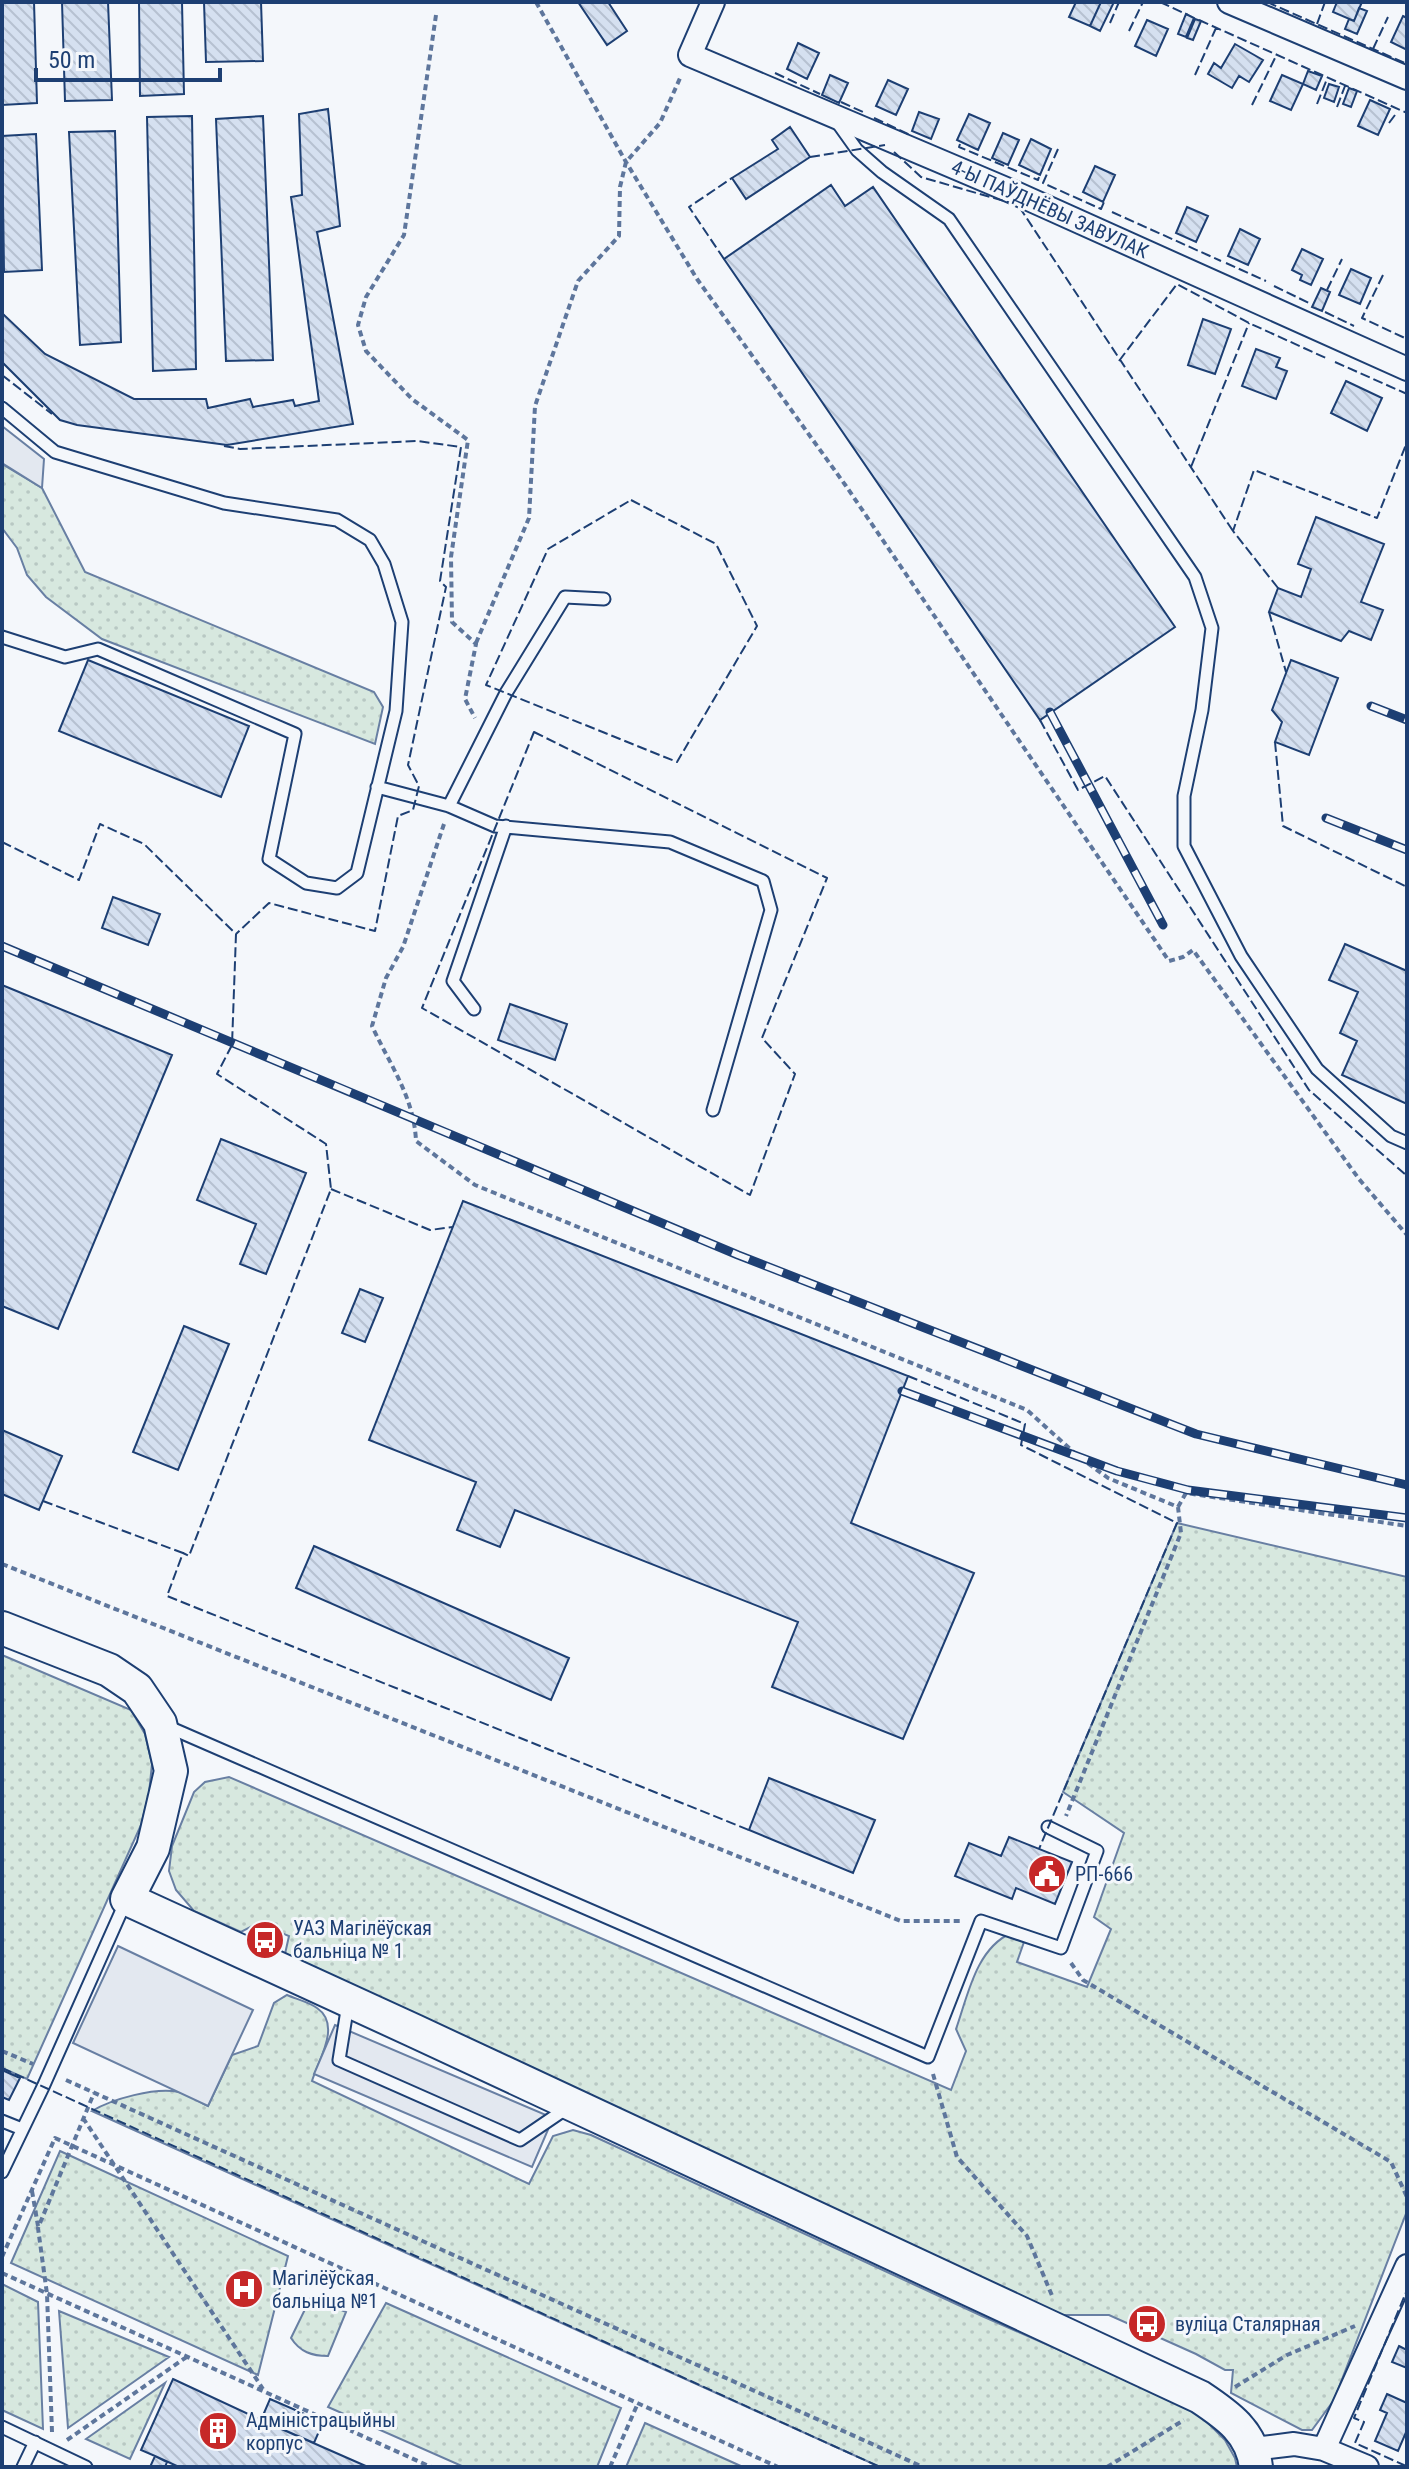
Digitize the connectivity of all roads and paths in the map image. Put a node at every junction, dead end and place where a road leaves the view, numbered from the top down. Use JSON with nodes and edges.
{"nodes":[{"id":1,"x":536,"y":2,"type":"edge"},
{"id":2,"x":713,"y":2,"type":"edge"},
{"id":3,"x":1229,"y":2,"type":"edge"},
{"id":4,"x":436,"y":15,"type":"dead end"},
{"id":5,"x":690,"y":55,"type":"junction"},
{"id":6,"x":1407,"y":78,"type":"edge"},
{"id":7,"x":832,"y":115,"type":"junction"},
{"id":8,"x":626,"y":162,"type":"junction"},
{"id":9,"x":1407,"y":369,"type":"edge"},
{"id":10,"x":2,"y":408,"type":"edge"},
{"id":11,"x":604,"y":599,"type":"dead end"},
{"id":12,"x":2,"y":637,"type":"edge"},
{"id":13,"x":476,"y":644,"type":"junction"},
{"id":14,"x":485,"y":735,"type":"junction"},
{"id":15,"x":377,"y":787,"type":"junction"},
{"id":16,"x":449,"y":806,"type":"junction"},
{"id":17,"x":506,"y":826,"type":"junction"},
{"id":18,"x":474,"y":1009,"type":"dead end"},
{"id":19,"x":713,"y":1110,"type":"dead end"},
{"id":20,"x":1407,"y":1143,"type":"edge"},
{"id":21,"x":1407,"y":1235,"type":"edge"},
{"id":22,"x":1178,"y":1507,"type":"junction"},
{"id":23,"x":1407,"y":1526,"type":"edge"},
{"id":24,"x":2,"y":1564,"type":"edge"},
{"id":25,"x":2,"y":1628,"type":"edge"},
{"id":26,"x":160,"y":1723,"type":"junction"},
{"id":27,"x":1054,"y":1830,"type":"joint"},
{"id":28,"x":127,"y":1899,"type":"junction"},
{"id":29,"x":981,"y":1921,"type":"junction"},
{"id":30,"x":1061,"y":1948,"type":"junction"},
{"id":31,"x":349,"y":1999,"type":"junction"},
{"id":32,"x":2,"y":2051,"type":"edge"},
{"id":33,"x":928,"y":2057,"type":"junction"},
{"id":34,"x":50,"y":2072,"type":"junction"},
{"id":35,"x":94,"y":2092,"type":"junction"},
{"id":36,"x":570,"y":2105,"type":"junction"},
{"id":37,"x":83,"y":2118,"type":"junction"},
{"id":38,"x":2,"y":2121,"type":"edge"},
{"id":39,"x":22,"y":2129,"type":"junction"},
{"id":40,"x":72,"y":2146,"type":"junction"},
{"id":41,"x":116,"y":2166,"type":"junction"},
{"id":42,"x":2,"y":2172,"type":"edge"},
{"id":43,"x":32,"y":2190,"type":"junction"},
{"id":44,"x":1407,"y":2197,"type":"edge"},
{"id":45,"x":38,"y":2228,"type":"junction"},
{"id":46,"x":2,"y":2257,"type":"edge"},
{"id":47,"x":1407,"y":2266,"type":"edge"},
{"id":48,"x":2,"y":2273,"type":"edge"},
{"id":49,"x":47,"y":2294,"type":"junction"},
{"id":50,"x":1382,"y":2317,"type":"junction"},
{"id":51,"x":1070,"y":2337,"type":"junction"},
{"id":52,"x":188,"y":2356,"type":"junction"},
{"id":53,"x":263,"y":2390,"type":"junction"},
{"id":54,"x":638,"y":2403,"type":"junction"},
{"id":55,"x":1211,"y":2404,"type":"junction"},
{"id":56,"x":2,"y":2427,"type":"edge"},
{"id":57,"x":35,"y":2442,"type":"junction"},
{"id":58,"x":1324,"y":2449,"type":"junction"},
{"id":59,"x":52,"y":2450,"type":"junction"},
{"id":60,"x":1255,"y":2458,"type":"edge"},
{"id":61,"x":23,"y":2467,"type":"edge"},
{"id":62,"x":86,"y":2467,"type":"edge"},
{"id":63,"x":431,"y":2467,"type":"edge"},
{"id":64,"x":610,"y":2467,"type":"edge"},
{"id":65,"x":778,"y":2467,"type":"edge"},
{"id":66,"x":923,"y":2467,"type":"edge"},
{"id":67,"x":1107,"y":2467,"type":"edge"},
{"id":68,"x":1367,"y":2467,"type":"edge"}],
"edges":[{"from":1,"to":8,"type":"path"},
{"from":2,"to":5,"type":"street"},
{"from":3,"to":6,"type":"street"},
{"from":4,"to":13,"type":"path"},
{"from":5,"to":7,"type":"street","name":"4-Ы ПАЎДНЁВЫ ЗАВУЛАК"},
{"from":5,"to":8,"type":"path"},
{"from":7,"to":9,"type":"street","name":"4-Ы ПАЎДНЁВЫ ЗАВУЛАК"},
{"from":7,"to":20,"type":"lane"},
{"from":8,"to":13,"type":"path"},
{"from":8,"to":21,"type":"path"},
{"from":10,"to":15,"type":"lane"},
{"from":11,"to":14,"type":"lane"},
{"from":12,"to":15,"type":"lane"},
{"from":13,"to":14,"type":"path"},
{"from":14,"to":16,"type":"lane"},
{"from":15,"to":16,"type":"lane"},
{"from":16,"to":17,"type":"lane"},
{"from":16,"to":22,"type":"path"},
{"from":17,"to":18,"type":"lane"},
{"from":17,"to":19,"type":"lane"},
{"from":22,"to":23,"type":"path"},
{"from":22,"to":27,"type":"path"},
{"from":24,"to":29,"type":"path"},
{"from":25,"to":26,"type":"main road"},
{"from":26,"to":28,"type":"main road"},
{"from":26,"to":33,"type":"lane"},
{"from":27,"to":30,"type":"lane"},
{"from":28,"to":31,"type":"main road"},
{"from":28,"to":34,"type":"lane"},
{"from":29,"to":30,"type":"lane"},
{"from":29,"to":33,"type":"lane"},
{"from":30,"to":44,"type":"path"},
{"from":31,"to":36,"type":"main road"},
{"from":31,"to":36,"type":"lane"},
{"from":32,"to":34,"type":"path"},
{"from":33,"to":51,"type":"path"},
{"from":34,"to":35,"type":"path"},
{"from":34,"to":39,"type":"lane"},
{"from":35,"to":37,"type":"path"},
{"from":35,"to":66,"type":"path"},
{"from":36,"to":51,"type":"main road"},
{"from":37,"to":40,"type":"path"},
{"from":37,"to":41,"type":"path"},
{"from":38,"to":39,"type":"lane"},
{"from":39,"to":42,"type":"lane"},
{"from":40,"to":41,"type":"path"},
{"from":40,"to":43,"type":"path"},
{"from":40,"to":45,"type":"path"},
{"from":41,"to":53,"type":"path"},
{"from":41,"to":54,"type":"path"},
{"from":43,"to":45,"type":"path"},
{"from":43,"to":46,"type":"path"},
{"from":45,"to":49,"type":"path"},
{"from":47,"to":50,"type":"street"},
{"from":48,"to":49,"type":"path"},
{"from":49,"to":52,"type":"path"},
{"from":49,"to":59,"type":"path"},
{"from":50,"to":55,"type":"path"},
{"from":50,"to":58,"type":"street"},
{"from":51,"to":55,"type":"main road"},
{"from":52,"to":53,"type":"path"},
{"from":52,"to":59,"type":"path"},
{"from":53,"to":63,"type":"path"},
{"from":54,"to":64,"type":"path"},
{"from":54,"to":65,"type":"path"},
{"from":55,"to":60,"type":"main road"},
{"from":55,"to":67,"type":"path"},
{"from":56,"to":57,"type":"lane"},
{"from":57,"to":59,"type":"lane"},
{"from":57,"to":61,"type":"lane"},
{"from":58,"to":60,"type":"street"},
{"from":58,"to":68,"type":"street"},
{"from":59,"to":62,"type":"lane"}]}
